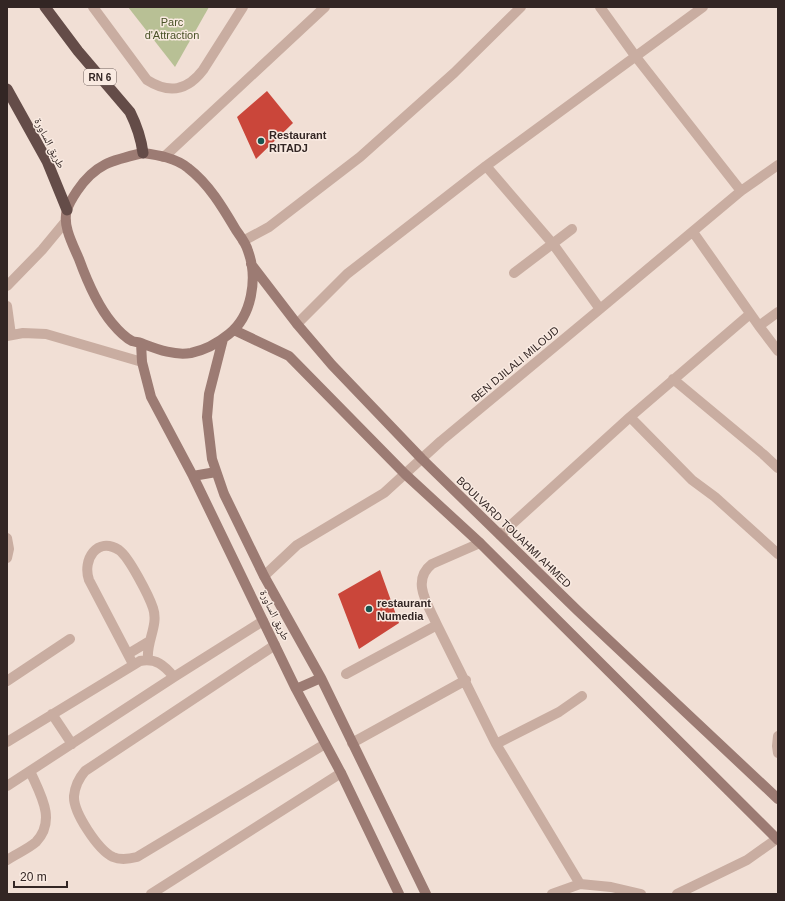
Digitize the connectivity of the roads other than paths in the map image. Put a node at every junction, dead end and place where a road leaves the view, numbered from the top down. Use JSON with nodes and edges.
{"nodes":[{"id":1,"x":45,"y":7,"type":"edge"},
{"id":2,"x":93,"y":7,"type":"edge"},
{"id":3,"x":243,"y":7,"type":"edge"},
{"id":4,"x":324,"y":7,"type":"edge"},
{"id":5,"x":521,"y":7,"type":"edge"},
{"id":6,"x":600,"y":7,"type":"edge"},
{"id":7,"x":703,"y":7,"type":"edge"},
{"id":8,"x":636,"y":57,"type":"junction"},
{"id":9,"x":7,"y":90,"type":"edge"},
{"id":10,"x":143,"y":153,"type":"junction"},
{"id":11,"x":164,"y":156,"type":"junction"},
{"id":12,"x":778,"y":165,"type":"edge"},
{"id":13,"x":486,"y":166,"type":"junction"},
{"id":14,"x":741,"y":191,"type":"junction"},
{"id":15,"x":66,"y":215,"type":"junction"},
{"id":16,"x":572,"y":228,"type":"dead end"},
{"id":17,"x":693,"y":232,"type":"junction"},
{"id":18,"x":243,"y":241,"type":"junction"},
{"id":19,"x":553,"y":244,"type":"junction"},
{"id":20,"x":251,"y":264,"type":"junction"},
{"id":21,"x":514,"y":273,"type":"dead end"},
{"id":22,"x":7,"y":286,"type":"edge"},
{"id":23,"x":7,"y":306,"type":"edge"},
{"id":24,"x":600,"y":309,"type":"junction"},
{"id":25,"x":778,"y":312,"type":"edge"},
{"id":26,"x":750,"y":314,"type":"junction"},
{"id":27,"x":297,"y":324,"type":"junction"},
{"id":28,"x":759,"y":326,"type":"junction"},
{"id":29,"x":234,"y":330,"type":"junction"},
{"id":30,"x":9,"y":335,"type":"edge"},
{"id":31,"x":223,"y":339,"type":"junction"},
{"id":32,"x":141,"y":343,"type":"junction"},
{"id":33,"x":778,"y":351,"type":"edge"},
{"id":34,"x":142,"y":362,"type":"junction"},
{"id":35,"x":673,"y":379,"type":"junction"},
{"id":36,"x":630,"y":417,"type":"junction"},
{"id":37,"x":422,"y":459,"type":"junction"},
{"id":38,"x":778,"y":468,"type":"edge"},
{"id":39,"x":216,"y":472,"type":"junction"},
{"id":40,"x":405,"y":474,"type":"junction"},
{"id":41,"x":193,"y":476,"type":"junction"},
{"id":42,"x":500,"y":535,"type":"junction"},
{"id":43,"x":7,"y":538,"type":"edge"},
{"id":44,"x":480,"y":543,"type":"junction"},
{"id":45,"x":777,"y":550,"type":"edge"},
{"id":46,"x":7,"y":558,"type":"edge"},
{"id":47,"x":264,"y":576,"type":"junction"},
{"id":48,"x":263,"y":621,"type":"junction"},
{"id":49,"x":437,"y":626,"type":"junction"},
{"id":50,"x":70,"y":639,"type":"dead end"},
{"id":51,"x":148,"y":642,"type":"junction"},
{"id":52,"x":275,"y":645,"type":"junction"},
{"id":53,"x":128,"y":654,"type":"junction"},
{"id":54,"x":148,"y":659,"type":"junction"},
{"id":55,"x":133,"y":664,"type":"junction"},
{"id":56,"x":346,"y":674,"type":"dead end"},
{"id":57,"x":174,"y":677,"type":"junction"},
{"id":58,"x":321,"y":678,"type":"junction"},
{"id":59,"x":466,"y":680,"type":"junction"},
{"id":60,"x":7,"y":681,"type":"edge"},
{"id":61,"x":296,"y":689,"type":"junction"},
{"id":62,"x":582,"y":696,"type":"dead end"},
{"id":63,"x":52,"y":714,"type":"junction"},
{"id":64,"x":778,"y":736,"type":"edge"},
{"id":65,"x":7,"y":742,"type":"edge"},
{"id":66,"x":352,"y":743,"type":"junction"},
{"id":67,"x":72,"y":744,"type":"junction"},
{"id":68,"x":326,"y":744,"type":"junction"},
{"id":69,"x":496,"y":744,"type":"junction"},
{"id":70,"x":778,"y":752,"type":"edge"},
{"id":71,"x":30,"y":771,"type":"junction"},
{"id":72,"x":341,"y":774,"type":"junction"},
{"id":73,"x":7,"y":785,"type":"edge"},
{"id":74,"x":778,"y":799,"type":"edge"},
{"id":75,"x":778,"y":839,"type":"edge"},
{"id":76,"x":7,"y":860,"type":"edge"},
{"id":77,"x":580,"y":884,"type":"junction"},
{"id":78,"x":166,"y":885,"type":"junction"},
{"id":79,"x":151,"y":894,"type":"edge"},
{"id":80,"x":171,"y":894,"type":"edge"},
{"id":81,"x":399,"y":894,"type":"edge"},
{"id":82,"x":426,"y":894,"type":"edge"},
{"id":83,"x":552,"y":894,"type":"edge"},
{"id":84,"x":640,"y":894,"type":"edge"},
{"id":85,"x":677,"y":894,"type":"edge"}],
"edges":[{"from":1,"to":10,"type":"highway","number":"RN 6"},
{"from":2,"to":3,"type":"street"},
{"from":4,"to":11,"type":"street"},
{"from":5,"to":18,"type":"street"},
{"from":6,"to":8,"type":"street"},
{"from":7,"to":8,"type":"street"},
{"from":8,"to":13,"type":"street"},
{"from":8,"to":14,"type":"street"},
{"from":9,"to":15,"type":"highway","name":"طريق الساورة"},
{"from":10,"to":11,"type":"main road"},
{"from":10,"to":15,"type":"main road"},
{"from":11,"to":18,"type":"main road"},
{"from":12,"to":14,"type":"street","name":"BEN DJILALI MILOUD"},
{"from":13,"to":19,"type":"street"},
{"from":13,"to":27,"type":"street"},
{"from":14,"to":17,"type":"street","name":"BEN DJILALI MILOUD"},
{"from":15,"to":22,"type":"street"},
{"from":15,"to":32,"type":"main road"},
{"from":16,"to":19,"type":"street"},
{"from":17,"to":24,"type":"street","name":"BEN DJILALI MILOUD"},
{"from":17,"to":26,"type":"street"},
{"from":18,"to":20,"type":"main road"},
{"from":19,"to":21,"type":"street"},
{"from":19,"to":24,"type":"street"},
{"from":20,"to":27,"type":"main road","name":"BOULVARD TOUAHMI AHMED"},
{"from":20,"to":29,"type":"main road"},
{"from":23,"to":30,"type":"street"},
{"from":24,"to":37,"type":"street","name":"BEN DJILALI MILOUD"},
{"from":25,"to":28,"type":"street"},
{"from":26,"to":28,"type":"street"},
{"from":26,"to":35,"type":"street"},
{"from":27,"to":37,"type":"main road","name":"BOULVARD TOUAHMI AHMED"},
{"from":28,"to":33,"type":"street"},
{"from":29,"to":31,"type":"main road"},
{"from":29,"to":40,"type":"main road"},
{"from":30,"to":34,"type":"street"},
{"from":31,"to":32,"type":"main road"},
{"from":31,"to":39,"type":"main road","name":"طريق الساورة"},
{"from":32,"to":34,"type":"main road","name":"طريق الساورة"},
{"from":34,"to":41,"type":"main road","name":"طريق الساورة"},
{"from":35,"to":36,"type":"street"},
{"from":35,"to":38,"type":"street"},
{"from":36,"to":42,"type":"street"},
{"from":36,"to":45,"type":"street"},
{"from":37,"to":40,"type":"street","name":"BEN DJILALI MILOUD"},
{"from":37,"to":42,"type":"main road","name":"BOULVARD TOUAHMI AHMED"},
{"from":39,"to":41,"type":"main road"},
{"from":39,"to":47,"type":"main road","name":"طريق الساورة"},
{"from":40,"to":44,"type":"main road"},
{"from":40,"to":47,"type":"street","name":"BEN DJILALI MILOUD"},
{"from":41,"to":48,"type":"main road","name":"طريق الساورة"},
{"from":42,"to":74,"type":"main road","name":"BOULVARD TOUAHMI AHMED"},
{"from":43,"to":46,"type":"street"},
{"from":44,"to":49,"type":"street"},
{"from":44,"to":75,"type":"main road"},
{"from":47,"to":58,"type":"main road","name":"طريق الساورة"},
{"from":48,"to":52,"type":"main road","name":"طريق الساورة"},
{"from":48,"to":57,"type":"street"},
{"from":49,"to":56,"type":"street"},
{"from":49,"to":59,"type":"street"},
{"from":50,"to":60,"type":"street"},
{"from":51,"to":53,"type":"street"},
{"from":51,"to":53,"type":"street"},
{"from":51,"to":54,"type":"street"},
{"from":52,"to":61,"type":"main road","name":"طريق الساورة"},
{"from":52,"to":68,"type":"street"},
{"from":53,"to":55,"type":"street"},
{"from":54,"to":55,"type":"street"},
{"from":54,"to":57,"type":"street"},
{"from":55,"to":63,"type":"street"},
{"from":57,"to":67,"type":"street"},
{"from":58,"to":61,"type":"main road"},
{"from":58,"to":66,"type":"main road","name":"طريق الساورة"},
{"from":59,"to":66,"type":"street"},
{"from":59,"to":69,"type":"street"},
{"from":61,"to":68,"type":"main road","name":"طريق الساورة"},
{"from":62,"to":69,"type":"street"},
{"from":63,"to":65,"type":"street"},
{"from":63,"to":67,"type":"street"},
{"from":64,"to":70,"type":"street"},
{"from":66,"to":82,"type":"main road","name":"طريق الساورة"},
{"from":67,"to":71,"type":"street"},
{"from":68,"to":72,"type":"main road","name":"طريق الساورة"},
{"from":69,"to":77,"type":"street"},
{"from":71,"to":73,"type":"street"},
{"from":71,"to":76,"type":"street"},
{"from":72,"to":78,"type":"street"},
{"from":72,"to":81,"type":"main road","name":"طريق الساورة"},
{"from":75,"to":85,"type":"street"},
{"from":77,"to":83,"type":"street"},
{"from":77,"to":84,"type":"street"},
{"from":78,"to":79,"type":"street"},
{"from":78,"to":80,"type":"street"}]}
